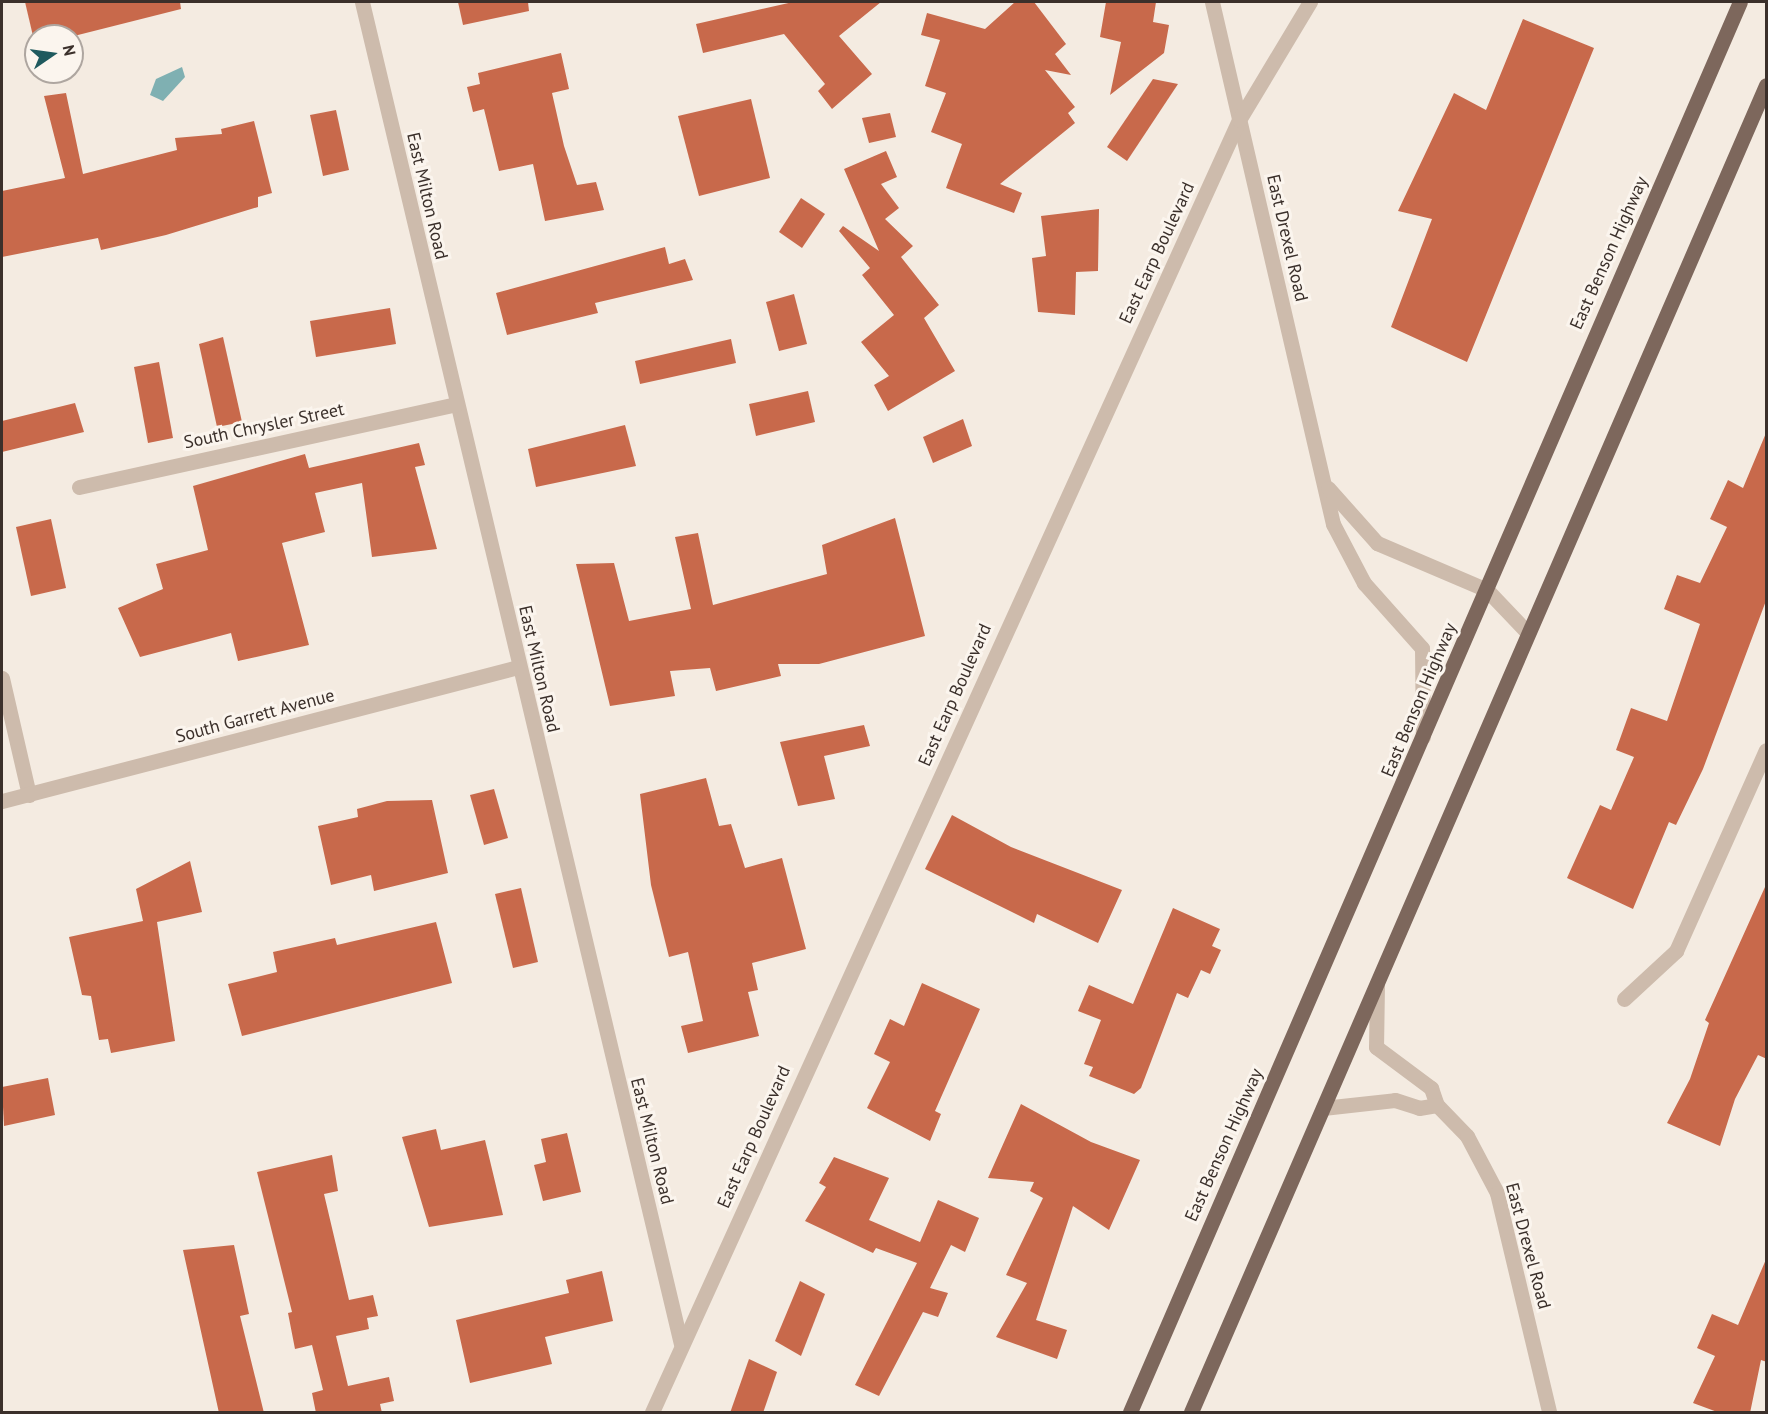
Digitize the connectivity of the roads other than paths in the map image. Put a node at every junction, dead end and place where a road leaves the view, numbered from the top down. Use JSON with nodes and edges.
{"nodes":[{"id":1,"x":362,"y":2,"type":"edge"},
{"id":2,"x":1212,"y":2,"type":"edge"},
{"id":3,"x":1310,"y":2,"type":"edge"},
{"id":4,"x":1740,"y":2,"type":"edge"},
{"id":5,"x":1767,"y":85,"type":"edge"},
{"id":6,"x":1239,"y":120,"type":"junction"},
{"id":7,"x":456,"y":404,"type":"junction"},
{"id":8,"x":1324,"y":484,"type":"junction"},
{"id":9,"x":79,"y":487,"type":"dead end"},
{"id":10,"x":1487,"y":590,"type":"junction"},
{"id":11,"x":1527,"y":632,"type":"junction"},
{"id":12,"x":518,"y":667,"type":"junction"},
{"id":13,"x":2,"y":678,"type":"edge"},
{"id":14,"x":1423,"y":740,"type":"junction"},
{"id":15,"x":1766,"y":755,"type":"edge"},
{"id":16,"x":29,"y":795,"type":"junction"},
{"id":17,"x":2,"y":801,"type":"edge"},
{"id":18,"x":1377,"y":983,"type":"junction"},
{"id":19,"x":1624,"y":999,"type":"dead end"},
{"id":20,"x":1437,"y":1105,"type":"junction"},
{"id":21,"x":1323,"y":1108,"type":"junction"},
{"id":22,"x":681,"y":1344,"type":"junction"},
{"id":23,"x":652,"y":1413,"type":"edge"},
{"id":24,"x":1130,"y":1413,"type":"edge"},
{"id":25,"x":1191,"y":1413,"type":"edge"},
{"id":26,"x":1549,"y":1413,"type":"edge"}],
"edges":[{"from":1,"to":7,"type":"street","name":"East Milton Road"},
{"from":2,"to":6,"type":"street","name":"East Drexel Road"},
{"from":3,"to":6,"type":"street","name":"East Earp Boulevard"},
{"from":4,"to":10,"type":"main road","name":"East Benson Highway"},
{"from":5,"to":11,"type":"main road"},
{"from":6,"to":8,"type":"street","name":"East Drexel Road"},
{"from":6,"to":22,"type":"street","name":"East Earp Boulevard"},
{"from":7,"to":9,"type":"street","name":"South Chrysler Street"},
{"from":7,"to":12,"type":"street","name":"East Milton Road"},
{"from":8,"to":10,"type":"street"},
{"from":8,"to":14,"type":"street","name":"East Drexel Road"},
{"from":10,"to":11,"type":"street"},
{"from":10,"to":14,"type":"main road","name":"East Benson Highway"},
{"from":11,"to":18,"type":"main road"},
{"from":12,"to":16,"type":"street","name":"South Garrett Avenue"},
{"from":12,"to":22,"type":"street","name":"East Milton Road"},
{"from":13,"to":16,"type":"street"},
{"from":14,"to":24,"type":"main road","name":"East Benson Highway"},
{"from":15,"to":19,"type":"street"},
{"from":16,"to":17,"type":"street","name":"South Garrett Avenue"},
{"from":18,"to":20,"type":"street","name":"East Drexel Road"},
{"from":18,"to":21,"type":"main road"},
{"from":20,"to":21,"type":"street"},
{"from":20,"to":26,"type":"street","name":"East Drexel Road"},
{"from":21,"to":25,"type":"main road"},
{"from":22,"to":23,"type":"street","name":"East Earp Boulevard"}]}
